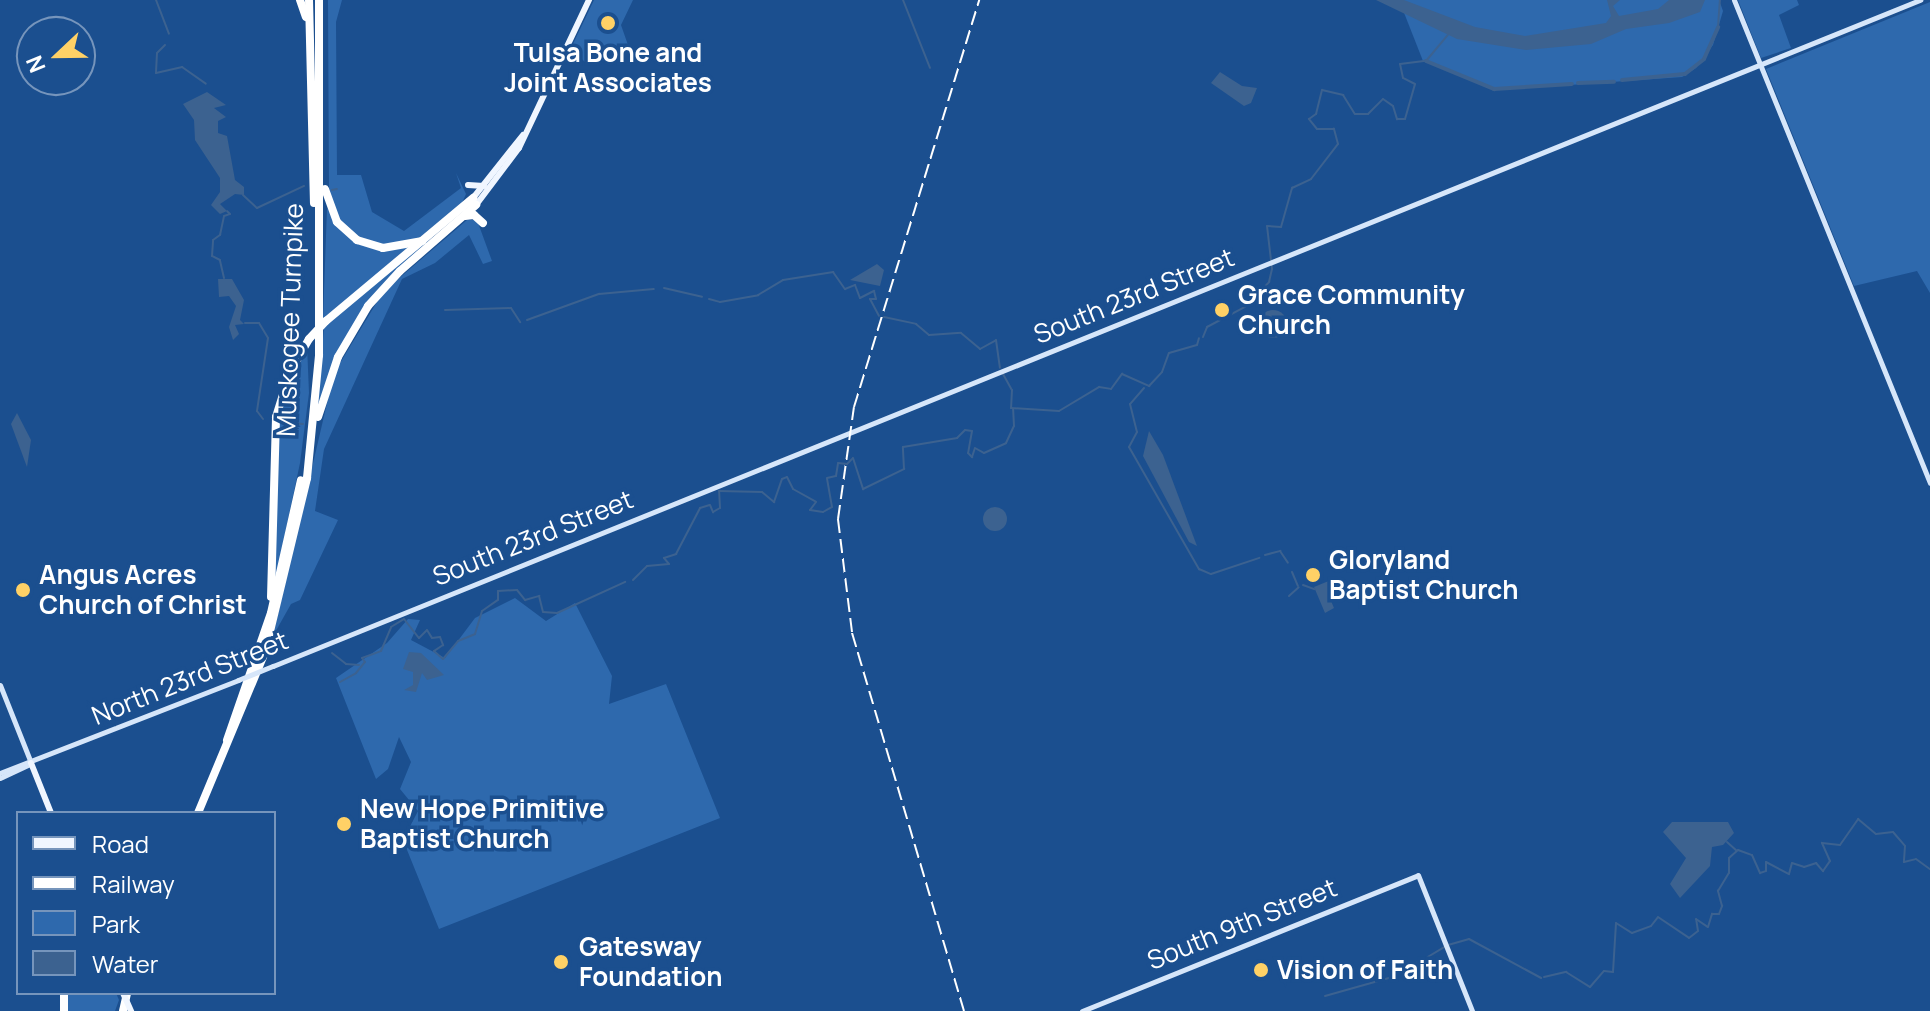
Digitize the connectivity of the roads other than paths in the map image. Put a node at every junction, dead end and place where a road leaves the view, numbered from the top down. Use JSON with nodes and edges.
{"nodes":[{"id":1,"x":300,"y":0,"type":"edge"},
{"id":2,"x":316,"y":0,"type":"edge"},
{"id":3,"x":589,"y":0,"type":"edge"},
{"id":4,"x":1734,"y":0,"type":"edge"},
{"id":5,"x":1920,"y":0,"type":"edge"},
{"id":6,"x":309,"y":29,"type":"junction"},
{"id":7,"x":1760,"y":65,"type":"junction"},
{"id":8,"x":523,"y":135,"type":"junction"},
{"id":9,"x":512,"y":148,"type":"junction"},
{"id":10,"x":503,"y":173,"type":"junction"},
{"id":11,"x":468,"y":185,"type":"dead end"},
{"id":12,"x":484,"y":186,"type":"junction"},
{"id":13,"x":325,"y":189,"type":"junction"},
{"id":14,"x":474,"y":201,"type":"junction"},
{"id":15,"x":315,"y":216,"type":"junction"},
{"id":16,"x":464,"y":217,"type":"junction"},
{"id":17,"x":483,"y":223,"type":"dead end"},
{"id":18,"x":426,"y":239,"type":"junction"},
{"id":19,"x":320,"y":292,"type":"junction"},
{"id":20,"x":312,"y":437,"type":"junction"},
{"id":21,"x":1930,"y":483,"type":"edge"},
{"id":22,"x":364,"y":629,"type":"joint"},
{"id":23,"x":248,"y":683,"type":"junction"},
{"id":24,"x":0,"y":685,"type":"edge"},
{"id":25,"x":31,"y":763,"type":"junction"},
{"id":26,"x":0,"y":776,"type":"edge"},
{"id":27,"x":50,"y":811,"type":"edge"},
{"id":28,"x":197,"y":811,"type":"edge"},
{"id":29,"x":197,"y":811,"type":"edge"},
{"id":30,"x":127,"y":995,"type":"edge"},
{"id":31,"x":125,"y":1011,"type":"edge"},
{"id":32,"x":1082,"y":1011,"type":"edge"},
{"id":33,"x":1472,"y":1011,"type":"edge"}],
"edges":[{"from":1,"to":6,"type":"highway"},
{"from":2,"to":6,"type":"highway"},
{"from":2,"to":13,"type":"highway"},
{"from":2,"to":15,"type":"highway","name":"Muskogee Turnpike"},
{"from":2,"to":19,"type":"highway","name":"Muskogee Turnpike"},
{"from":3,"to":8,"type":"main road"},
{"from":4,"to":7,"type":"main road"},
{"from":5,"to":7,"type":"main road","name":"South 23rd Street"},
{"from":6,"to":15,"type":"highway"},
{"from":7,"to":21,"type":"main road"},
{"from":7,"to":22,"type":"main road","name":"South 23rd Street"},
{"from":8,"to":9,"type":"main road"},
{"from":8,"to":10,"type":"main road"},
{"from":9,"to":10,"type":"main road"},
{"from":9,"to":12,"type":"main road"},
{"from":10,"to":14,"type":"main road"},
{"from":11,"to":12,"type":"main road"},
{"from":12,"to":14,"type":"main road"},
{"from":13,"to":18,"type":"highway"},
{"from":13,"to":19,"type":"highway"},
{"from":14,"to":16,"type":"highway"},
{"from":14,"to":18,"type":"highway"},
{"from":15,"to":23,"type":"highway","name":"Muskogee Turnpike"},
{"from":16,"to":17,"type":"highway"},
{"from":16,"to":20,"type":"highway"},
{"from":18,"to":23,"type":"highway","bridge":true},
{"from":19,"to":20,"type":"highway","name":"Muskogee Turnpike"},
{"from":20,"to":29,"type":"highway"},
{"from":22,"to":25,"type":"main road","name":"North 23rd Street","bridge":true},
{"from":23,"to":28,"type":"highway"},
{"from":24,"to":25,"type":"main road"},
{"from":25,"to":26,"type":"main road","name":"North 23rd Street"},
{"from":25,"to":27,"type":"main road"},
{"from":30,"to":31,"type":"highway"},
{"from":32,"to":33,"type":"main road","name":"South 9th Street"}]}
